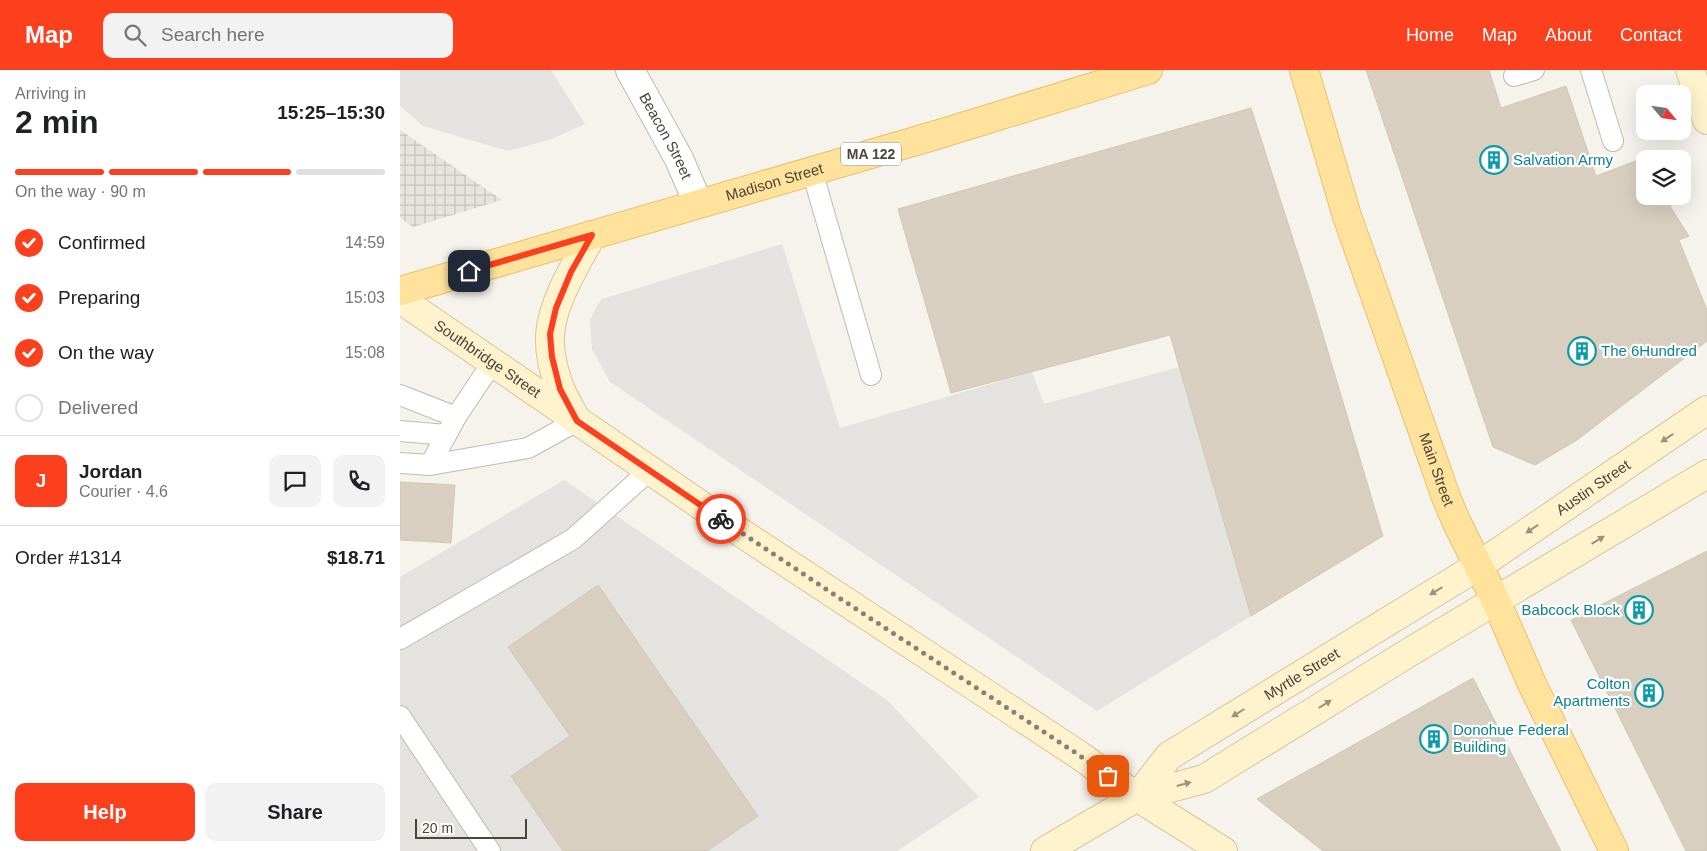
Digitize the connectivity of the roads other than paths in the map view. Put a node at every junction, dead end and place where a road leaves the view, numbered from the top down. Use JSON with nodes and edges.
{"nodes":[{"id":1,"x":630,"y":70,"type":"edge"},
{"id":2,"x":1148,"y":70,"type":"edge"},
{"id":3,"x":1304,"y":70,"type":"edge"},
{"id":4,"x":1534,"y":70,"type":"edge"},
{"id":5,"x":1591,"y":70,"type":"edge"},
{"id":6,"x":1690,"y":70,"type":"edge"},
{"id":7,"x":1514,"y":76,"type":"dead end"},
{"id":8,"x":1707,"y":120,"type":"edge"},
{"id":9,"x":1613,"y":141,"type":"dead end"},
{"id":10,"x":812,"y":171,"type":"junction"},
{"id":11,"x":698,"y":203,"type":"junction"},
{"id":12,"x":592,"y":235,"type":"junction"},
{"id":13,"x":400,"y":291,"type":"edge"},
{"id":14,"x":400,"y":299,"type":"edge"},
{"id":15,"x":492,"y":363,"type":"junction"},
{"id":16,"x":871,"y":375,"type":"dead end"},
{"id":17,"x":400,"y":395,"type":"edge"},
{"id":18,"x":1707,"y":410,"type":"edge"},
{"id":19,"x":456,"y":417,"type":"junction"},
{"id":20,"x":577,"y":421,"type":"junction"},
{"id":21,"x":400,"y":431,"type":"edge"},
{"id":22,"x":446,"y":436,"type":"junction"},
{"id":23,"x":400,"y":463,"type":"edge"},
{"id":24,"x":430,"y":465,"type":"junction"},
{"id":25,"x":650,"y":470,"type":"junction"},
{"id":26,"x":1707,"y":474,"type":"edge"},
{"id":27,"x":1478,"y":566,"type":"junction"},
{"id":28,"x":1496,"y":601,"type":"junction"},
{"id":29,"x":400,"y":639,"type":"edge"},
{"id":30,"x":400,"y":716,"type":"edge"},
{"id":31,"x":1137,"y":797,"type":"junction"},
{"id":32,"x":490,"y":851,"type":"edge"},
{"id":33,"x":1044,"y":851,"type":"edge"},
{"id":34,"x":1223,"y":851,"type":"edge"},
{"id":35,"x":1614,"y":851,"type":"edge"}],
"edges":[{"from":1,"to":11,"type":"street","name":"Beacon Street"},
{"from":2,"to":10,"type":"main road","name":"Madison Street","number":"MA 122"},
{"from":3,"to":27,"type":"main road","name":"Main Street"},
{"from":4,"to":7,"type":"lane"},
{"from":5,"to":9,"type":"lane"},
{"from":6,"to":8,"type":"main road"},
{"from":10,"to":11,"type":"main road","name":"Madison Street","number":"MA 122"},
{"from":10,"to":16,"type":"lane"},
{"from":11,"to":12,"type":"main road","name":"Madison Street","number":"MA 122"},
{"from":12,"to":13,"type":"main road","name":"Madison Street","number":"MA 122"},
{"from":12,"to":20,"type":"main road"},
{"from":14,"to":15,"type":"main road","name":"Southbridge Street"},
{"from":15,"to":19,"type":"lane"},
{"from":15,"to":20,"type":"main road","name":"Southbridge Street"},
{"from":17,"to":19,"type":"lane"},
{"from":18,"to":27,"type":"main road","name":"Austin Street","one_way":true},
{"from":19,"to":22,"type":"lane"},
{"from":20,"to":24,"type":"lane"},
{"from":20,"to":25,"type":"main road","name":"Southbridge Street"},
{"from":21,"to":22,"type":"lane"},
{"from":22,"to":24,"type":"lane"},
{"from":23,"to":24,"type":"lane"},
{"from":25,"to":29,"type":"lane"},
{"from":25,"to":31,"type":"main road","name":"Southbridge Street"},
{"from":28,"to":26,"type":"main road","one_way":true},
{"from":27,"to":28,"type":"main road","name":"Main Street"},
{"from":27,"to":31,"type":"main road","name":"Myrtle Street","one_way":true},
{"from":31,"to":28,"type":"main road","name":"Myrtle Street","one_way":true},
{"from":28,"to":35,"type":"main road","name":"Main Street"},
{"from":30,"to":32,"type":"lane"},
{"from":31,"to":33,"type":"main road","name":"Myrtle Street"},
{"from":31,"to":34,"type":"main road","name":"Southbridge Street"}]}
